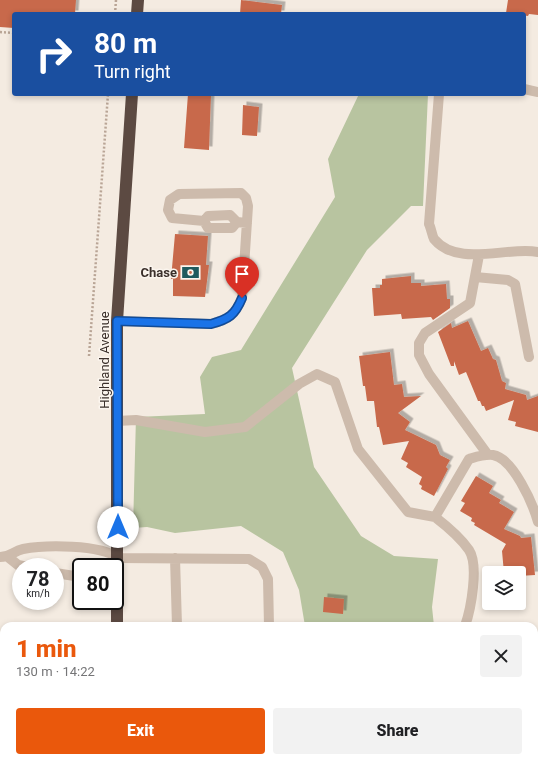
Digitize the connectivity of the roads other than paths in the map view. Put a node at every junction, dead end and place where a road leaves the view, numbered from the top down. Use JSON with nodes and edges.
{"nodes":[{"id":1,"x":138,"y":0,"type":"edge"},
{"id":2,"x":137,"y":12,"type":"edge"},
{"id":3,"x":526,"y":89,"type":"edge"},
{"id":4,"x":538,"y":92,"type":"edge"},
{"id":5,"x":132,"y":96,"type":"edge"},
{"id":6,"x":439,"y":96,"type":"edge"},
{"id":7,"x":242,"y":222,"type":"junction"},
{"id":8,"x":538,"y":252,"type":"edge"},
{"id":9,"x":478,"y":255,"type":"junction"},
{"id":10,"x":474,"y":277,"type":"junction"},
{"id":11,"x":117,"y":321,"type":"junction"},
{"id":12,"x":529,"y":357,"type":"dead end"},
{"id":13,"x":117,"y":421,"type":"junction"},
{"id":14,"x":488,"y":455,"type":"junction"},
{"id":15,"x":436,"y":517,"type":"junction"},
{"id":16,"x":538,"y":522,"type":"edge"},
{"id":17,"x":4,"y":557,"type":"edge"},
{"id":18,"x":112,"y":558,"type":"edge"},
{"id":19,"x":115,"y":558,"type":"edge"},
{"id":20,"x":175,"y":558,"type":"junction"},
{"id":21,"x":124,"y":561,"type":"edge"},
{"id":22,"x":116,"y":610,"type":"edge"},
{"id":23,"x":117,"y":622,"type":"edge"},
{"id":24,"x":177,"y":622,"type":"edge"},
{"id":25,"x":269,"y":622,"type":"edge"},
{"id":26,"x":465,"y":622,"type":"edge"}],
"edges":[{"from":1,"to":2,"type":"highway"},
{"from":3,"to":4,"type":"street"},
{"from":5,"to":11,"type":"highway","name":"Highland Avenue"},
{"from":6,"to":9,"type":"street"},
{"from":7,"to":7,"type":"street"},
{"from":7,"to":11,"type":"street"},
{"from":8,"to":9,"type":"street"},
{"from":9,"to":10,"type":"street"},
{"from":10,"to":12,"type":"street"},
{"from":10,"to":14,"type":"street"},
{"from":11,"to":13,"type":"highway","name":"Highland Avenue"},
{"from":13,"to":15,"type":"street"},
{"from":13,"to":19,"type":"highway","name":"Highland Avenue"},
{"from":14,"to":15,"type":"street"},
{"from":14,"to":16,"type":"street"},
{"from":15,"to":26,"type":"street"},
{"from":17,"to":18,"type":"street"},
{"from":20,"to":21,"type":"street"},
{"from":20,"to":24,"type":"street"},
{"from":20,"to":25,"type":"street"},
{"from":22,"to":23,"type":"highway","name":"Highland Avenue"}]}
